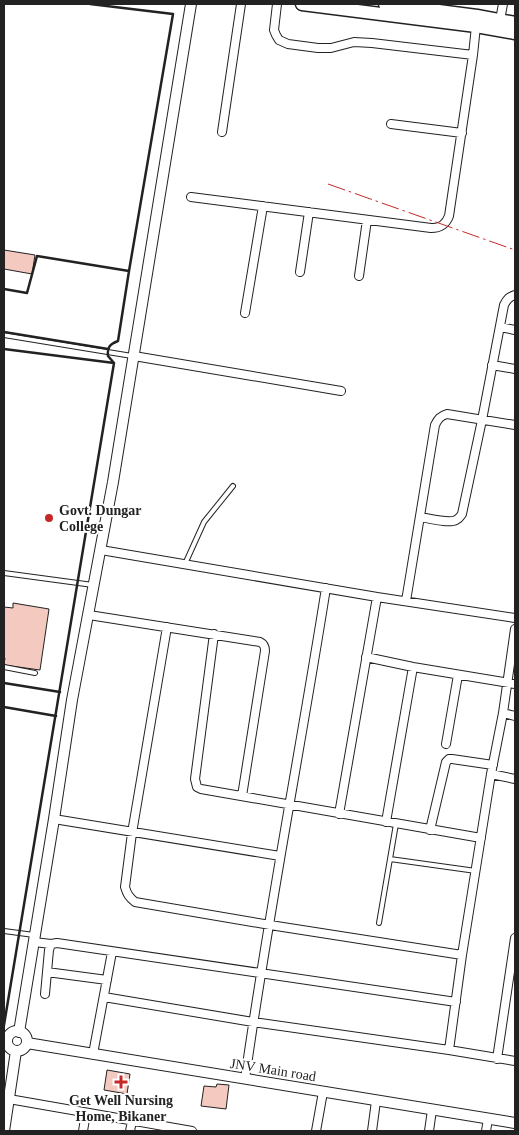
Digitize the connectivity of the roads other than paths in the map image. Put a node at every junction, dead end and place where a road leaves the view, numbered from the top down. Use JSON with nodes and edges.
{"nodes":[{"id":1,"x":192,"y":4,"type":"edge"},
{"id":2,"x":241,"y":4,"type":"edge"},
{"id":3,"x":277,"y":4,"type":"edge"},
{"id":4,"x":302,"y":4,"type":"edge"},
{"id":5,"x":385,"y":4,"type":"edge"},
{"id":6,"x":503,"y":4,"type":"edge"},
{"id":7,"x":500,"y":20,"type":"junction"},
{"id":8,"x":515,"y":23,"type":"edge"},
{"id":9,"x":476,"y":26,"type":"junction"},
{"id":10,"x":515,"y":33,"type":"edge"},
{"id":11,"x":474,"y":55,"type":"junction"},
{"id":12,"x":391,"y":124,"type":"dead end"},
{"id":13,"x":222,"y":132,"type":"dead end"},
{"id":14,"x":462,"y":134,"type":"junction"},
{"id":15,"x":191,"y":197,"type":"dead end"},
{"id":16,"x":263,"y":206,"type":"junction"},
{"id":17,"x":309,"y":212,"type":"junction"},
{"id":18,"x":367,"y":220,"type":"junction"},
{"id":19,"x":300,"y":272,"type":"dead end"},
{"id":20,"x":359,"y":276,"type":"dead end"},
{"id":21,"x":515,"y":295,"type":"edge"},
{"id":22,"x":245,"y":313,"type":"dead end"},
{"id":23,"x":500,"y":327,"type":"junction"},
{"id":24,"x":515,"y":330,"type":"edge"},
{"id":25,"x":4,"y":335,"type":"edge"},
{"id":26,"x":134,"y":356,"type":"junction"},
{"id":27,"x":492,"y":365,"type":"junction"},
{"id":28,"x":515,"y":369,"type":"edge"},
{"id":29,"x":341,"y":391,"type":"dead end"},
{"id":30,"x":482,"y":420,"type":"junction"},
{"id":31,"x":515,"y":425,"type":"edge"},
{"id":32,"x":233,"y":486,"type":"dead end"},
{"id":33,"x":420,"y":517,"type":"junction"},
{"id":34,"x":101,"y":550,"type":"junction"},
{"id":35,"x":185,"y":564,"type":"junction"},
{"id":36,"x":4,"y":573,"type":"edge"},
{"id":37,"x":94,"y":585,"type":"junction"},
{"id":38,"x":326,"y":588,"type":"junction"},
{"id":39,"x":377,"y":597,"type":"junction"},
{"id":40,"x":406,"y":601,"type":"junction"},
{"id":41,"x":89,"y":615,"type":"junction"},
{"id":42,"x":515,"y":618,"type":"edge"},
{"id":43,"x":167,"y":627,"type":"junction"},
{"id":44,"x":515,"y":629,"type":"edge"},
{"id":45,"x":214,"y":634,"type":"junction"},
{"id":46,"x":366,"y":657,"type":"junction"},
{"id":47,"x":4,"y":667,"type":"edge"},
{"id":48,"x":413,"y":667,"type":"junction"},
{"id":49,"x":35,"y":673,"type":"dead end"},
{"id":50,"x":458,"y":675,"type":"junction"},
{"id":51,"x":511,"y":684,"type":"edge"},
{"id":52,"x":503,"y":713,"type":"junction"},
{"id":53,"x":515,"y":716,"type":"edge"},
{"id":54,"x":446,"y":744,"type":"dead end"},
{"id":55,"x":493,"y":764,"type":"junction"},
{"id":56,"x":491,"y":774,"type":"junction"},
{"id":57,"x":515,"y":779,"type":"edge"},
{"id":58,"x":242,"y":796,"type":"junction"},
{"id":59,"x":290,"y":805,"type":"junction"},
{"id":60,"x":339,"y":814,"type":"junction"},
{"id":61,"x":54,"y":819,"type":"junction"},
{"id":62,"x":386,"y":822,"type":"junction"},
{"id":63,"x":396,"y":824,"type":"junction"},
{"id":64,"x":430,"y":830,"type":"junction"},
{"id":65,"x":132,"y":833,"type":"junction"},
{"id":66,"x":482,"y":838,"type":"junction"},
{"id":67,"x":280,"y":856,"type":"junction"},
{"id":68,"x":390,"y":859,"type":"junction"},
{"id":69,"x":476,"y":870,"type":"junction"},
{"id":70,"x":379,"y":923,"type":"dead end"},
{"id":71,"x":270,"y":925,"type":"junction"},
{"id":72,"x":4,"y":931,"type":"edge"},
{"id":73,"x":34,"y":938,"type":"junction"},
{"id":74,"x":515,"y":938,"type":"edge"},
{"id":75,"x":51,"y":944,"type":"junction"},
{"id":76,"x":112,"y":952,"type":"junction"},
{"id":77,"x":462,"y":955,"type":"junction"},
{"id":78,"x":47,"y":972,"type":"junction"},
{"id":79,"x":262,"y":973,"type":"junction"},
{"id":80,"x":107,"y":980,"type":"junction"},
{"id":81,"x":45,"y":994,"type":"dead end"},
{"id":82,"x":104,"y":997,"type":"junction"},
{"id":83,"x":456,"y":1002,"type":"junction"},
{"id":84,"x":253,"y":1022,"type":"junction"},
{"id":85,"x":11,"y":1033,"type":"edge"},
{"id":86,"x":27,"y":1043,"type":"junction"},
{"id":87,"x":9,"y":1046,"type":"edge"},
{"id":88,"x":449,"y":1050,"type":"junction"},
{"id":89,"x":93,"y":1054,"type":"junction"},
{"id":90,"x":497,"y":1058,"type":"junction"},
{"id":91,"x":515,"y":1061,"type":"edge"},
{"id":92,"x":245,"y":1080,"type":"junction"},
{"id":93,"x":323,"y":1092,"type":"junction"},
{"id":94,"x":9,"y":1100,"type":"junction"},
{"id":95,"x":376,"y":1101,"type":"junction"},
{"id":96,"x":432,"y":1110,"type":"junction"},
{"id":97,"x":86,"y":1113,"type":"junction"},
{"id":98,"x":488,"y":1119,"type":"junction"},
{"id":99,"x":132,"y":1121,"type":"junction"},
{"id":100,"x":515,"y":1123,"type":"edge"},
{"id":101,"x":159,"y":1128,"type":"edge"},
{"id":102,"x":4,"y":1131,"type":"edge"},
{"id":103,"x":83,"y":1131,"type":"edge"},
{"id":104,"x":130,"y":1131,"type":"edge"},
{"id":105,"x":192,"y":1131,"type":"edge"},
{"id":106,"x":316,"y":1131,"type":"edge"},
{"id":107,"x":372,"y":1131,"type":"edge"},
{"id":108,"x":428,"y":1131,"type":"edge"},
{"id":109,"x":486,"y":1131,"type":"edge"}],
"edges":[{"from":1,"to":26,"type":"street"},
{"from":2,"to":13,"type":"street"},
{"from":3,"to":11,"type":"street"},
{"from":4,"to":9,"type":"main road"},
{"from":5,"to":7,"type":"main road"},
{"from":6,"to":7,"type":"street"},
{"from":7,"to":8,"type":"main road"},
{"from":9,"to":10,"type":"main road"},
{"from":9,"to":11,"type":"street"},
{"from":11,"to":14,"type":"street"},
{"from":12,"to":14,"type":"street"},
{"from":14,"to":18,"type":"street"},
{"from":15,"to":16,"type":"street"},
{"from":16,"to":17,"type":"street"},
{"from":16,"to":22,"type":"street"},
{"from":17,"to":18,"type":"street"},
{"from":17,"to":19,"type":"street"},
{"from":18,"to":20,"type":"street"},
{"from":21,"to":23,"type":"street"},
{"from":23,"to":24,"type":"street"},
{"from":23,"to":27,"type":"street"},
{"from":25,"to":26,"type":"lane"},
{"from":26,"to":29,"type":"street"},
{"from":26,"to":34,"type":"street"},
{"from":27,"to":28,"type":"street"},
{"from":27,"to":30,"type":"street"},
{"from":30,"to":31,"type":"street"},
{"from":30,"to":33,"type":"street"},
{"from":30,"to":33,"type":"street"},
{"from":32,"to":35,"type":"lane"},
{"from":33,"to":40,"type":"street"},
{"from":34,"to":35,"type":"street"},
{"from":34,"to":37,"type":"street"},
{"from":35,"to":38,"type":"street"},
{"from":36,"to":37,"type":"lane"},
{"from":37,"to":41,"type":"street"},
{"from":38,"to":39,"type":"street"},
{"from":38,"to":59,"type":"street"},
{"from":39,"to":40,"type":"street"},
{"from":39,"to":46,"type":"street"},
{"from":40,"to":42,"type":"street"},
{"from":41,"to":43,"type":"street"},
{"from":41,"to":61,"type":"street"},
{"from":43,"to":45,"type":"street"},
{"from":43,"to":65,"type":"street"},
{"from":44,"to":51,"type":"street"},
{"from":45,"to":58,"type":"street"},
{"from":45,"to":58,"type":"street"},
{"from":46,"to":48,"type":"street"},
{"from":46,"to":60,"type":"street"},
{"from":47,"to":49,"type":"lane"},
{"from":48,"to":50,"type":"street"},
{"from":48,"to":62,"type":"street"},
{"from":50,"to":51,"type":"street"},
{"from":50,"to":54,"type":"street"},
{"from":51,"to":52,"type":"street"},
{"from":52,"to":53,"type":"street"},
{"from":52,"to":55,"type":"street"},
{"from":55,"to":56,"type":"street"},
{"from":55,"to":64,"type":"street"},
{"from":56,"to":57,"type":"street"},
{"from":56,"to":66,"type":"street"},
{"from":58,"to":59,"type":"street"},
{"from":59,"to":60,"type":"street"},
{"from":59,"to":67,"type":"street"},
{"from":60,"to":62,"type":"street"},
{"from":61,"to":65,"type":"street"},
{"from":61,"to":73,"type":"street"},
{"from":62,"to":63,"type":"street"},
{"from":63,"to":64,"type":"street"},
{"from":63,"to":68,"type":"lane"},
{"from":64,"to":66,"type":"street"},
{"from":65,"to":67,"type":"street"},
{"from":65,"to":71,"type":"street"},
{"from":66,"to":69,"type":"street"},
{"from":67,"to":71,"type":"street"},
{"from":68,"to":69,"type":"lane"},
{"from":68,"to":70,"type":"lane"},
{"from":69,"to":77,"type":"street"},
{"from":71,"to":77,"type":"street"},
{"from":71,"to":79,"type":"street"},
{"from":72,"to":73,"type":"lane"},
{"from":73,"to":75,"type":"street"},
{"from":73,"to":85,"type":"street"},
{"from":74,"to":90,"type":"street"},
{"from":75,"to":76,"type":"street"},
{"from":75,"to":78,"type":"street"},
{"from":76,"to":79,"type":"street"},
{"from":76,"to":80,"type":"street"},
{"from":77,"to":83,"type":"street"},
{"from":78,"to":80,"type":"street"},
{"from":78,"to":81,"type":"street"},
{"from":79,"to":83,"type":"street"},
{"from":79,"to":84,"type":"street"},
{"from":80,"to":82,"type":"street"},
{"from":82,"to":84,"type":"street"},
{"from":82,"to":89,"type":"street"},
{"from":83,"to":88,"type":"street"},
{"from":84,"to":88,"type":"street"},
{"from":84,"to":92,"type":"street"},
{"from":85,"to":86,"type":"street"},
{"from":85,"to":87,"type":"street"},
{"from":86,"to":87,"type":"street"},
{"from":86,"to":89,"type":"street","name":"JNV Main road"},
{"from":87,"to":94,"type":"street"},
{"from":88,"to":90,"type":"street"},
{"from":89,"to":92,"type":"street","name":"JNV Main road"},
{"from":90,"to":91,"type":"street"},
{"from":92,"to":93,"type":"street","name":"JNV Main road"},
{"from":93,"to":95,"type":"street","name":"JNV Main road"},
{"from":93,"to":106,"type":"street"},
{"from":94,"to":97,"type":"street"},
{"from":94,"to":102,"type":"street"},
{"from":95,"to":96,"type":"street","name":"JNV Main road"},
{"from":95,"to":107,"type":"street"},
{"from":96,"to":98,"type":"street","name":"JNV Main road"},
{"from":96,"to":108,"type":"street"},
{"from":97,"to":99,"type":"street"},
{"from":97,"to":103,"type":"street"},
{"from":98,"to":100,"type":"street","name":"JNV Main road"},
{"from":98,"to":109,"type":"street"},
{"from":99,"to":101,"type":"street"},
{"from":99,"to":104,"type":"street"},
{"from":101,"to":105,"type":"street"}]}
